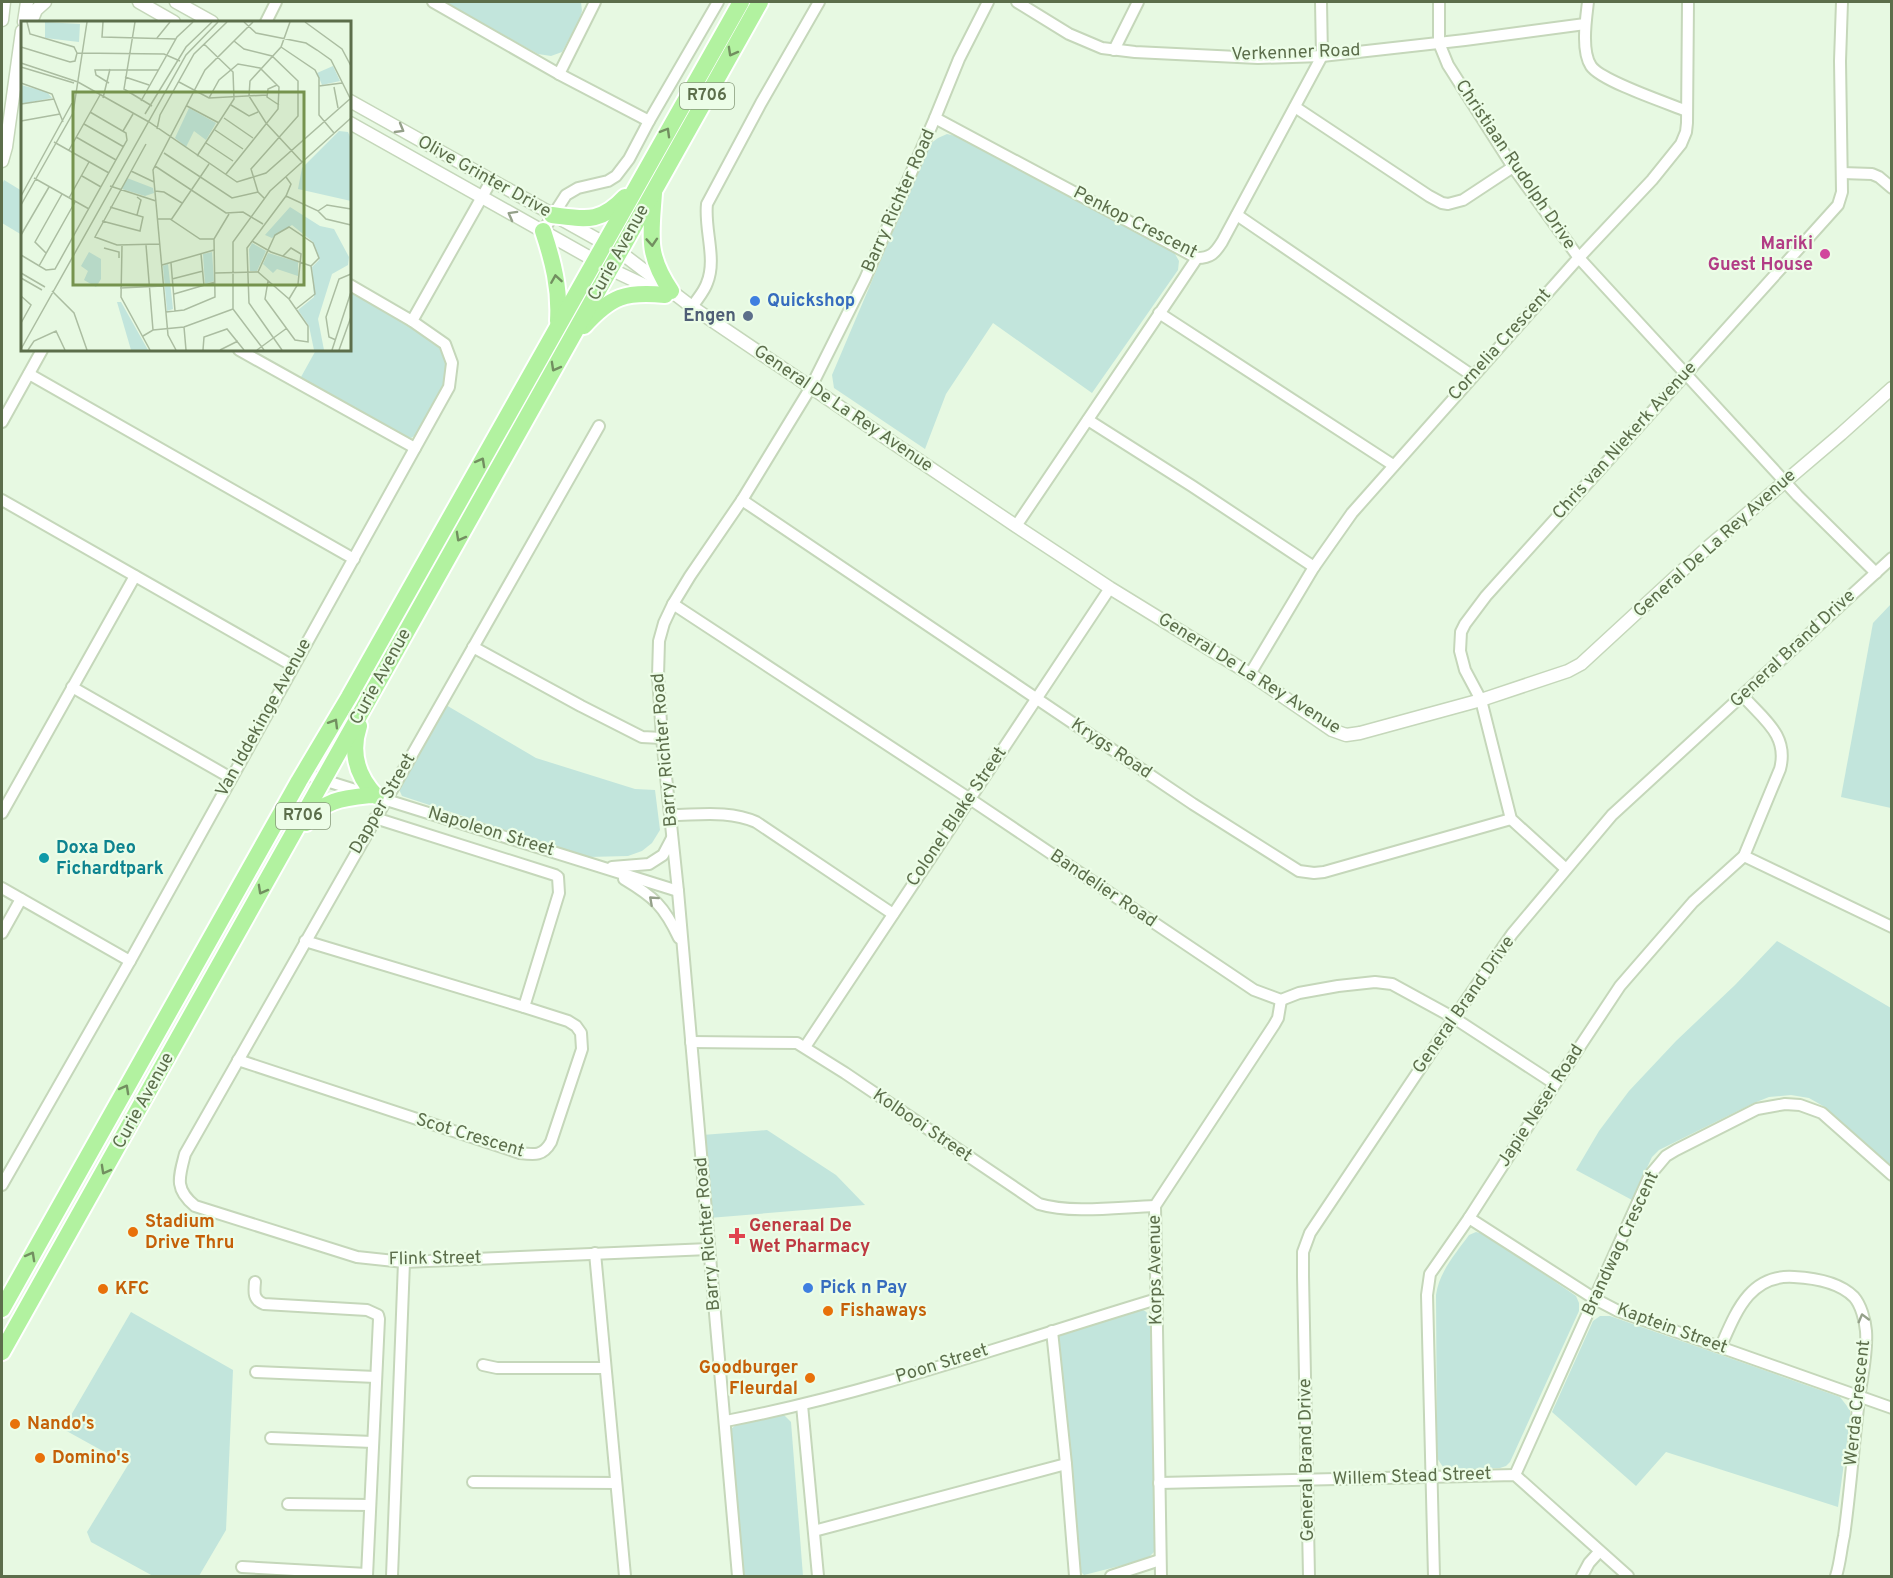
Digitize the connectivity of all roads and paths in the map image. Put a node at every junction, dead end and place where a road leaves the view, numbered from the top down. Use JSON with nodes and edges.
{"nodes":[{"id":1,"x":27,"y":2,"type":"edge"},
{"id":2,"x":45,"y":2,"type":"edge"},
{"id":3,"x":139,"y":2,"type":"edge"},
{"id":4,"x":176,"y":2,"type":"edge"},
{"id":5,"x":276,"y":2,"type":"edge"},
{"id":6,"x":433,"y":2,"type":"edge"},
{"id":7,"x":595,"y":2,"type":"edge"},
{"id":8,"x":718,"y":2,"type":"edge"},
{"id":9,"x":741,"y":2,"type":"edge"},
{"id":10,"x":760,"y":2,"type":"edge"},
{"id":11,"x":819,"y":2,"type":"edge"},
{"id":12,"x":988,"y":2,"type":"edge"},
{"id":13,"x":1017,"y":2,"type":"edge"},
{"id":14,"x":1138,"y":2,"type":"edge"},
{"id":15,"x":1321,"y":2,"type":"edge"},
{"id":16,"x":1439,"y":2,"type":"edge"},
{"id":17,"x":1588,"y":2,"type":"edge"},
{"id":18,"x":1688,"y":2,"type":"edge"},
{"id":19,"x":1842,"y":2,"type":"edge"},
{"id":20,"x":24,"y":21,"type":"edge"},
{"id":21,"x":31,"y":21,"type":"edge"},
{"id":22,"x":172,"y":21,"type":"edge"},
{"id":23,"x":210,"y":21,"type":"edge"},
{"id":24,"x":266,"y":21,"type":"edge"},
{"id":25,"x":1585,"y":24,"type":"junction"},
{"id":26,"x":1439,"y":43,"type":"junction"},
{"id":27,"x":21,"y":50,"type":"edge"},
{"id":28,"x":1114,"y":50,"type":"junction"},
{"id":29,"x":1322,"y":56,"type":"junction"},
{"id":30,"x":559,"y":74,"type":"junction"},
{"id":31,"x":351,"y":101,"type":"edge"},
{"id":32,"x":1295,"y":107,"type":"junction"},
{"id":33,"x":1687,"y":111,"type":"junction"},
{"id":34,"x":935,"y":118,"type":"junction"},
{"id":35,"x":649,"y":121,"type":"junction"},
{"id":36,"x":351,"y":124,"type":"edge"},
{"id":37,"x":2,"y":161,"type":"edge"},
{"id":38,"x":1513,"y":167,"type":"junction"},
{"id":39,"x":1842,"y":174,"type":"junction"},
{"id":40,"x":491,"y":181,"type":"junction"},
{"id":41,"x":638,"y":183,"type":"junction"},
{"id":42,"x":1892,"y":188,"type":"edge"},
{"id":43,"x":654,"y":189,"type":"junction"},
{"id":44,"x":482,"y":198,"type":"junction"},
{"id":45,"x":552,"y":215,"type":"junction"},
{"id":46,"x":1237,"y":215,"type":"junction"},
{"id":47,"x":543,"y":231,"type":"junction"},
{"id":48,"x":604,"y":243,"type":"junction"},
{"id":49,"x":620,"y":252,"type":"junction"},
{"id":50,"x":1197,"y":258,"type":"junction"},
{"id":51,"x":1579,"y":258,"type":"junction"},
{"id":52,"x":594,"y":261,"type":"junction"},
{"id":53,"x":610,"y":269,"type":"junction"},
{"id":54,"x":351,"y":286,"type":"edge"},
{"id":55,"x":668,"y":293,"type":"junction"},
{"id":56,"x":692,"y":307,"type":"junction"},
{"id":57,"x":1159,"y":313,"type":"junction"},
{"id":58,"x":412,"y":321,"type":"junction"},
{"id":59,"x":557,"y":327,"type":"junction"},
{"id":60,"x":568,"y":344,"type":"junction"},
{"id":61,"x":41,"y":351,"type":"edge"},
{"id":62,"x":240,"y":351,"type":"edge"},
{"id":63,"x":1686,"y":373,"type":"junction"},
{"id":64,"x":28,"y":374,"type":"junction"},
{"id":65,"x":1473,"y":376,"type":"junction"},
{"id":66,"x":811,"y":387,"type":"junction"},
{"id":67,"x":1892,"y":388,"type":"edge"},
{"id":68,"x":1088,"y":420,"type":"junction"},
{"id":69,"x":2,"y":422,"type":"edge"},
{"id":70,"x":599,"y":426,"type":"dead end"},
{"id":71,"x":415,"y":448,"type":"junction"},
{"id":72,"x":1393,"y":465,"type":"junction"},
{"id":73,"x":1785,"y":482,"type":"junction"},
{"id":74,"x":2,"y":500,"type":"edge"},
{"id":75,"x":742,"y":500,"type":"junction"},
{"id":76,"x":1016,"y":526,"type":"junction"},
{"id":77,"x":1892,"y":558,"type":"edge"},
{"id":78,"x":354,"y":559,"type":"junction"},
{"id":79,"x":1314,"y":567,"type":"junction"},
{"id":80,"x":1876,"y":573,"type":"junction"},
{"id":81,"x":135,"y":576,"type":"junction"},
{"id":82,"x":1110,"y":588,"type":"junction"},
{"id":83,"x":673,"y":604,"type":"junction"},
{"id":84,"x":473,"y":647,"type":"junction"},
{"id":85,"x":293,"y":666,"type":"junction"},
{"id":86,"x":1250,"y":674,"type":"junction"},
{"id":87,"x":72,"y":687,"type":"junction"},
{"id":88,"x":375,"y":689,"type":"junction"},
{"id":89,"x":1743,"y":696,"type":"junction"},
{"id":90,"x":1036,"y":699,"type":"junction"},
{"id":91,"x":1481,"y":700,"type":"junction"},
{"id":92,"x":662,"y":738,"type":"junction"},
{"id":93,"x":304,"y":774,"type":"junction"},
{"id":94,"x":231,"y":778,"type":"junction"},
{"id":95,"x":323,"y":781,"type":"junction"},
{"id":96,"x":378,"y":797,"type":"junction"},
{"id":97,"x":970,"y":799,"type":"junction"},
{"id":98,"x":2,"y":813,"type":"edge"},
{"id":99,"x":670,"y":815,"type":"junction"},
{"id":100,"x":375,"y":818,"type":"junction"},
{"id":101,"x":1511,"y":819,"type":"junction"},
{"id":102,"x":672,"y":838,"type":"junction"},
{"id":103,"x":1744,"y":856,"type":"junction"},
{"id":104,"x":276,"y":864,"type":"junction"},
{"id":105,"x":591,"y":864,"type":"junction"},
{"id":106,"x":1566,"y":869,"type":"junction"},
{"id":107,"x":610,"y":870,"type":"junction"},
{"id":108,"x":2,"y":888,"type":"edge"},
{"id":109,"x":678,"y":891,"type":"junction"},
{"id":110,"x":21,"y":899,"type":"junction"},
{"id":111,"x":893,"y":914,"type":"junction"},
{"id":112,"x":1892,"y":927,"type":"edge"},
{"id":113,"x":2,"y":933,"type":"edge"},
{"id":114,"x":305,"y":941,"type":"junction"},
{"id":115,"x":682,"y":944,"type":"junction"},
{"id":116,"x":130,"y":961,"type":"junction"},
{"id":117,"x":1281,"y":1000,"type":"junction"},
{"id":118,"x":524,"y":1007,"type":"junction"},
{"id":119,"x":1454,"y":1018,"type":"junction"},
{"id":120,"x":691,"y":1042,"type":"junction"},
{"id":121,"x":805,"y":1047,"type":"junction"},
{"id":122,"x":238,"y":1060,"type":"junction"},
{"id":123,"x":1555,"y":1084,"type":"junction"},
{"id":124,"x":1892,"y":1174,"type":"edge"},
{"id":125,"x":2,"y":1185,"type":"edge"},
{"id":126,"x":180,"y":1187,"type":"joint"},
{"id":127,"x":1155,"y":1206,"type":"junction"},
{"id":128,"x":1469,"y":1218,"type":"junction"},
{"id":129,"x":709,"y":1249,"type":"junction"},
{"id":130,"x":595,"y":1253,"type":"junction"},
{"id":131,"x":404,"y":1262,"type":"junction"},
{"id":132,"x":255,"y":1282,"type":"dead end"},
{"id":133,"x":1157,"y":1299,"type":"junction"},
{"id":134,"x":1595,"y":1299,"type":"junction"},
{"id":135,"x":2,"y":1309,"type":"edge"},
{"id":136,"x":1052,"y":1331,"type":"junction"},
{"id":137,"x":1721,"y":1347,"type":"junction"},
{"id":138,"x":2,"y":1352,"type":"edge"},
{"id":139,"x":483,"y":1365,"type":"dead end"},
{"id":140,"x":606,"y":1368,"type":"junction"},
{"id":141,"x":256,"y":1372,"type":"dead end"},
{"id":142,"x":376,"y":1377,"type":"junction"},
{"id":143,"x":1859,"y":1396,"type":"junction"},
{"id":144,"x":802,"y":1406,"type":"junction"},
{"id":145,"x":1892,"y":1408,"type":"edge"},
{"id":146,"x":726,"y":1421,"type":"junction"},
{"id":147,"x":271,"y":1438,"type":"dead end"},
{"id":148,"x":373,"y":1442,"type":"junction"},
{"id":149,"x":1066,"y":1464,"type":"junction"},
{"id":150,"x":1432,"y":1475,"type":"junction"},
{"id":151,"x":1515,"y":1475,"type":"junction"},
{"id":152,"x":1308,"y":1480,"type":"junction"},
{"id":153,"x":473,"y":1482,"type":"dead end"},
{"id":154,"x":616,"y":1483,"type":"junction"},
{"id":155,"x":1159,"y":1483,"type":"junction"},
{"id":156,"x":288,"y":1504,"type":"dead end"},
{"id":157,"x":370,"y":1505,"type":"junction"},
{"id":158,"x":814,"y":1532,"type":"junction"},
{"id":159,"x":1599,"y":1552,"type":"junction"},
{"id":160,"x":1160,"y":1560,"type":"junction"},
{"id":161,"x":242,"y":1567,"type":"dead end"},
{"id":162,"x":367,"y":1575,"type":"edge"},
{"id":163,"x":392,"y":1576,"type":"edge"},
{"id":164,"x":625,"y":1576,"type":"edge"},
{"id":165,"x":738,"y":1576,"type":"edge"},
{"id":166,"x":818,"y":1576,"type":"edge"},
{"id":167,"x":1075,"y":1576,"type":"edge"},
{"id":168,"x":1111,"y":1576,"type":"edge"},
{"id":169,"x":1161,"y":1576,"type":"edge"},
{"id":170,"x":1309,"y":1576,"type":"edge"},
{"id":171,"x":1434,"y":1576,"type":"edge"},
{"id":172,"x":1582,"y":1576,"type":"edge"},
{"id":173,"x":1628,"y":1576,"type":"edge"},
{"id":174,"x":1836,"y":1576,"type":"edge"}],
"edges":[{"from":1,"to":20,"type":"street"},
{"from":2,"to":21,"type":"street"},
{"from":3,"to":22,"type":"street"},
{"from":4,"to":23,"type":"street"},
{"from":5,"to":24,"type":"street"},
{"from":6,"to":30,"type":"street"},
{"from":7,"to":30,"type":"street"},
{"from":8,"to":35,"type":"street"},
{"from":41,"to":9,"type":"main road","name":"Curie Avenue","number":"R706","one_way":true},
{"from":10,"to":43,"type":"main road","name":"Curie Avenue","number":"R706","one_way":true},
{"from":11,"to":56,"type":"street"},
{"from":12,"to":34,"type":"street","name":"Barry Richter Road"},
{"from":13,"to":28,"type":"street","name":"Verkenner Road"},
{"from":14,"to":28,"type":"street"},
{"from":15,"to":29,"type":"street","name":"Penkop Crescent"},
{"from":16,"to":26,"type":"street","name":"Christiaan Rudolph Drive"},
{"from":17,"to":25,"type":"street"},
{"from":18,"to":33,"type":"street","name":"Cornelia Crescent"},
{"from":19,"to":39,"type":"street","name":"Chris van Niekerk Avenue"},
{"from":25,"to":26,"type":"street","name":"Verkenner Road"},
{"from":25,"to":33,"type":"street"},
{"from":26,"to":29,"type":"street","name":"Verkenner Road"},
{"from":26,"to":38,"type":"street","name":"Christiaan Rudolph Drive"},
{"from":27,"to":37,"type":"street"},
{"from":28,"to":29,"type":"street","name":"Verkenner Road"},
{"from":29,"to":32,"type":"street","name":"Penkop Crescent"},
{"from":30,"to":35,"type":"street"},
{"from":31,"to":40,"type":"street","name":"Olive Grinter Drive","one_way":true},
{"from":32,"to":38,"type":"street"},
{"from":32,"to":46,"type":"street","name":"Penkop Crescent"},
{"from":33,"to":51,"type":"street","name":"Cornelia Crescent"},
{"from":34,"to":50,"type":"street","name":"Penkop Crescent"},
{"from":34,"to":66,"type":"street","name":"Barry Richter Road"},
{"from":35,"to":45,"type":"street"},
{"from":36,"to":44,"type":"street","name":"Olive Grinter Drive"},
{"from":38,"to":51,"type":"street","name":"Christiaan Rudolph Drive"},
{"from":39,"to":42,"type":"street"},
{"from":39,"to":63,"type":"street","name":"Chris van Niekerk Avenue"},
{"from":40,"to":44,"type":"street"},
{"from":40,"to":45,"type":"street","name":"Olive Grinter Drive"},
{"from":41,"to":45,"type":"main road"},
{"from":41,"to":48,"type":"main road","name":"Curie Avenue","number":"R706"},
{"from":43,"to":49,"type":"main road","name":"Curie Avenue","number":"R706"},
{"from":43,"to":55,"type":"main road","one_way":true},
{"from":47,"to":44,"type":"street","name":"Olive Grinter Drive","one_way":true},
{"from":44,"to":58,"type":"street"},
{"from":45,"to":47,"type":"street"},
{"from":45,"to":48,"type":"street","name":"Olive Grinter Drive"},
{"from":46,"to":50,"type":"street","name":"Penkop Crescent"},
{"from":46,"to":65,"type":"street"},
{"from":47,"to":52,"type":"street","name":"Olive Grinter Drive"},
{"from":59,"to":47,"type":"main road","one_way":true},
{"from":48,"to":49,"type":"street","name":"Olive Grinter Drive"},
{"from":48,"to":52,"type":"main road","name":"Curie Avenue","number":"R706"},
{"from":49,"to":53,"type":"main road","name":"Curie Avenue","number":"R706"},
{"from":49,"to":55,"type":"street","name":"General De La Rey Avenue"},
{"from":50,"to":57,"type":"street"},
{"from":51,"to":63,"type":"street","name":"Christiaan Rudolph Drive"},
{"from":51,"to":65,"type":"street","name":"Cornelia Crescent"},
{"from":52,"to":53,"type":"street","name":"Olive Grinter Drive"},
{"from":52,"to":59,"type":"main road","name":"Curie Avenue","number":"R706"},
{"from":53,"to":55,"type":"street","name":"General De La Rey Avenue"},
{"from":53,"to":60,"type":"main road","name":"Curie Avenue","number":"R706"},
{"from":54,"to":58,"type":"street","name":"Van Iddekinge Avenue"},
{"from":55,"to":56,"type":"street","name":"General De La Rey Avenue"},
{"from":55,"to":60,"type":"main road"},
{"from":56,"to":66,"type":"street","name":"General De La Rey Avenue"},
{"from":57,"to":68,"type":"street"},
{"from":57,"to":72,"type":"street"},
{"from":58,"to":71,"type":"street","name":"Van Iddekinge Avenue"},
{"from":93,"to":59,"type":"main road","name":"Curie Avenue","number":"R706","one_way":true},
{"from":60,"to":88,"type":"main road","name":"Curie Avenue","number":"R706","one_way":true},
{"from":61,"to":64,"type":"street"},
{"from":62,"to":71,"type":"street"},
{"from":63,"to":73,"type":"street","name":"Christiaan Rudolph Drive"},
{"from":63,"to":91,"type":"street","name":"Chris van Niekerk Avenue"},
{"from":64,"to":69,"type":"street"},
{"from":64,"to":78,"type":"street"},
{"from":65,"to":72,"type":"street","name":"Cornelia Crescent"},
{"from":66,"to":75,"type":"street","name":"Barry Richter Road"},
{"from":66,"to":76,"type":"street","name":"General De La Rey Avenue"},
{"from":67,"to":73,"type":"street","name":"General De La Rey Avenue"},
{"from":68,"to":76,"type":"street"},
{"from":68,"to":79,"type":"street"},
{"from":70,"to":84,"type":"street","name":"Dapper Street"},
{"from":71,"to":78,"type":"street","name":"Van Iddekinge Avenue"},
{"from":72,"to":79,"type":"street","name":"Cornelia Crescent"},
{"from":73,"to":80,"type":"street","name":"Christiaan Rudolph Drive"},
{"from":73,"to":91,"type":"street","name":"General De La Rey Avenue"},
{"from":74,"to":81,"type":"street"},
{"from":75,"to":83,"type":"street","name":"Barry Richter Road"},
{"from":75,"to":90,"type":"street","name":"Krygs Road"},
{"from":76,"to":82,"type":"street","name":"General De La Rey Avenue"},
{"from":77,"to":80,"type":"street","name":"General Brand Drive"},
{"from":78,"to":85,"type":"street","name":"Van Iddekinge Avenue"},
{"from":79,"to":86,"type":"street","name":"Cornelia Crescent"},
{"from":80,"to":89,"type":"street","name":"General Brand Drive"},
{"from":81,"to":85,"type":"street"},
{"from":81,"to":87,"type":"street"},
{"from":82,"to":86,"type":"street","name":"General De La Rey Avenue"},
{"from":82,"to":90,"type":"street","name":"Colonel Blake Street"},
{"from":83,"to":92,"type":"street","name":"Barry Richter Road"},
{"from":83,"to":97,"type":"street","name":"Bandelier Road"},
{"from":84,"to":92,"type":"street"},
{"from":84,"to":96,"type":"street","name":"Dapper Street"},
{"from":85,"to":94,"type":"street","name":"Van Iddekinge Avenue"},
{"from":86,"to":91,"type":"street","name":"General De La Rey Avenue"},
{"from":87,"to":94,"type":"street"},
{"from":87,"to":98,"type":"street"},
{"from":88,"to":95,"type":"main road","name":"Curie Avenue","number":"R706"},
{"from":88,"to":96,"type":"main road"},
{"from":89,"to":103,"type":"street","name":"Japie Neser Road"},
{"from":89,"to":106,"type":"street","name":"General Brand Drive"},
{"from":90,"to":97,"type":"street","name":"Colonel Blake Street"},
{"from":90,"to":101,"type":"street","name":"Krygs Road"},
{"from":91,"to":101,"type":"street","name":"Chris van Niekerk Avenue"},
{"from":92,"to":99,"type":"street","name":"Barry Richter Road"},
{"from":93,"to":95,"type":"street","name":"Napoleon Street"},
{"from":135,"to":93,"type":"main road","name":"Curie Avenue","number":"R706","one_way":true},
{"from":94,"to":116,"type":"street","name":"Van Iddekinge Avenue"},
{"from":95,"to":96,"type":"street","name":"Napoleon Street"},
{"from":95,"to":104,"type":"main road","name":"Curie Avenue","number":"R706"},
{"from":96,"to":100,"type":"street","name":"Dapper Street"},
{"from":96,"to":104,"type":"main road"},
{"from":96,"to":105,"type":"street","name":"Napoleon Street"},
{"from":97,"to":111,"type":"street","name":"Colonel Blake Street"},
{"from":97,"to":117,"type":"street","name":"Bandelier Road"},
{"from":99,"to":102,"type":"street","name":"Barry Richter Road"},
{"from":99,"to":111,"type":"street"},
{"from":100,"to":114,"type":"street","name":"Dapper Street"},
{"from":100,"to":118,"type":"street","name":"Napoleon Street"},
{"from":101,"to":106,"type":"street"},
{"from":102,"to":105,"type":"street"},
{"from":102,"to":109,"type":"street","name":"Barry Richter Road"},
{"from":103,"to":112,"type":"street"},
{"from":103,"to":123,"type":"street","name":"Japie Neser Road"},
{"from":104,"to":138,"type":"main road","name":"Curie Avenue","number":"R706","one_way":true},
{"from":105,"to":107,"type":"street","name":"Napoleon Street"},
{"from":106,"to":119,"type":"street","name":"General Brand Drive"},
{"from":107,"to":109,"type":"street","name":"Napoleon Street"},
{"from":115,"to":107,"type":"street","one_way":true},
{"from":108,"to":110,"type":"street"},
{"from":109,"to":115,"type":"street","name":"Barry Richter Road"},
{"from":110,"to":113,"type":"street"},
{"from":110,"to":116,"type":"street"},
{"from":111,"to":121,"type":"street","name":"Colonel Blake Street"},
{"from":114,"to":118,"type":"street","name":"Scot Crescent"},
{"from":114,"to":122,"type":"street","name":"Dapper Street"},
{"from":115,"to":120,"type":"street","name":"Barry Richter Road"},
{"from":116,"to":125,"type":"street","name":"Van Iddekinge Avenue"},
{"from":117,"to":119,"type":"street"},
{"from":117,"to":127,"type":"street","name":"Korps Avenue"},
{"from":118,"to":122,"type":"street","name":"Scot Crescent"},
{"from":119,"to":123,"type":"street"},
{"from":119,"to":152,"type":"street","name":"General Brand Drive"},
{"from":120,"to":121,"type":"street","name":"Kolbooi Street"},
{"from":120,"to":129,"type":"street","name":"Barry Richter Road"},
{"from":121,"to":127,"type":"street","name":"Kolbooi Street"},
{"from":122,"to":126,"type":"street","name":"Dapper Street"},
{"from":123,"to":128,"type":"street","name":"Japie Neser Road"},
{"from":124,"to":134,"type":"street","name":"Brandwag Crescent"},
{"from":126,"to":131,"type":"street","name":"Flink Street"},
{"from":127,"to":133,"type":"street","name":"Korps Avenue"},
{"from":128,"to":134,"type":"street","name":"Kaptein Street"},
{"from":128,"to":150,"type":"street","name":"Japie Neser Road"},
{"from":129,"to":130,"type":"street","name":"Flink Street"},
{"from":129,"to":146,"type":"street","name":"Barry Richter Road"},
{"from":130,"to":131,"type":"street","name":"Flink Street"},
{"from":130,"to":140,"type":"street"},
{"from":131,"to":163,"type":"street"},
{"from":132,"to":142,"type":"street"},
{"from":133,"to":136,"type":"street","name":"Poon Street"},
{"from":133,"to":155,"type":"street","name":"Korps Avenue"},
{"from":134,"to":137,"type":"street","name":"Kaptein Street"},
{"from":134,"to":151,"type":"street","name":"Brandwag Crescent"},
{"from":136,"to":144,"type":"street","name":"Poon Street"},
{"from":136,"to":149,"type":"street"},
{"from":137,"to":143,"type":"street","name":"Kaptein Street"},
{"from":143,"to":137,"type":"street","name":"Werda Crescent","one_way":true},
{"from":139,"to":140,"type":"street"},
{"from":140,"to":154,"type":"street"},
{"from":141,"to":142,"type":"street"},
{"from":142,"to":148,"type":"street"},
{"from":143,"to":145,"type":"street","name":"Kaptein Street"},
{"from":143,"to":174,"type":"street","name":"Werda Crescent"},
{"from":144,"to":146,"type":"street","name":"Poon Street"},
{"from":144,"to":158,"type":"street"},
{"from":146,"to":165,"type":"street","name":"Barry Richter Road"},
{"from":147,"to":148,"type":"street"},
{"from":148,"to":157,"type":"street"},
{"from":149,"to":158,"type":"street"},
{"from":149,"to":167,"type":"street"},
{"from":150,"to":151,"type":"street","name":"Willem Stead Street"},
{"from":150,"to":152,"type":"street","name":"Willem Stead Street"},
{"from":150,"to":171,"type":"street","name":"Japie Neser Road"},
{"from":151,"to":159,"type":"street","name":"Willem Stead Street"},
{"from":152,"to":155,"type":"street","name":"Willem Stead Street"},
{"from":152,"to":170,"type":"street","name":"General Brand Drive"},
{"from":153,"to":154,"type":"street"},
{"from":154,"to":164,"type":"street"},
{"from":155,"to":160,"type":"street","name":"Korps Avenue"},
{"from":156,"to":157,"type":"street"},
{"from":157,"to":162,"type":"street"},
{"from":158,"to":166,"type":"street"},
{"from":159,"to":172,"type":"street"},
{"from":159,"to":173,"type":"street","name":"Willem Stead Street"},
{"from":160,"to":168,"type":"street"},
{"from":160,"to":169,"type":"street","name":"Korps Avenue"},
{"from":161,"to":162,"type":"street"}]}
